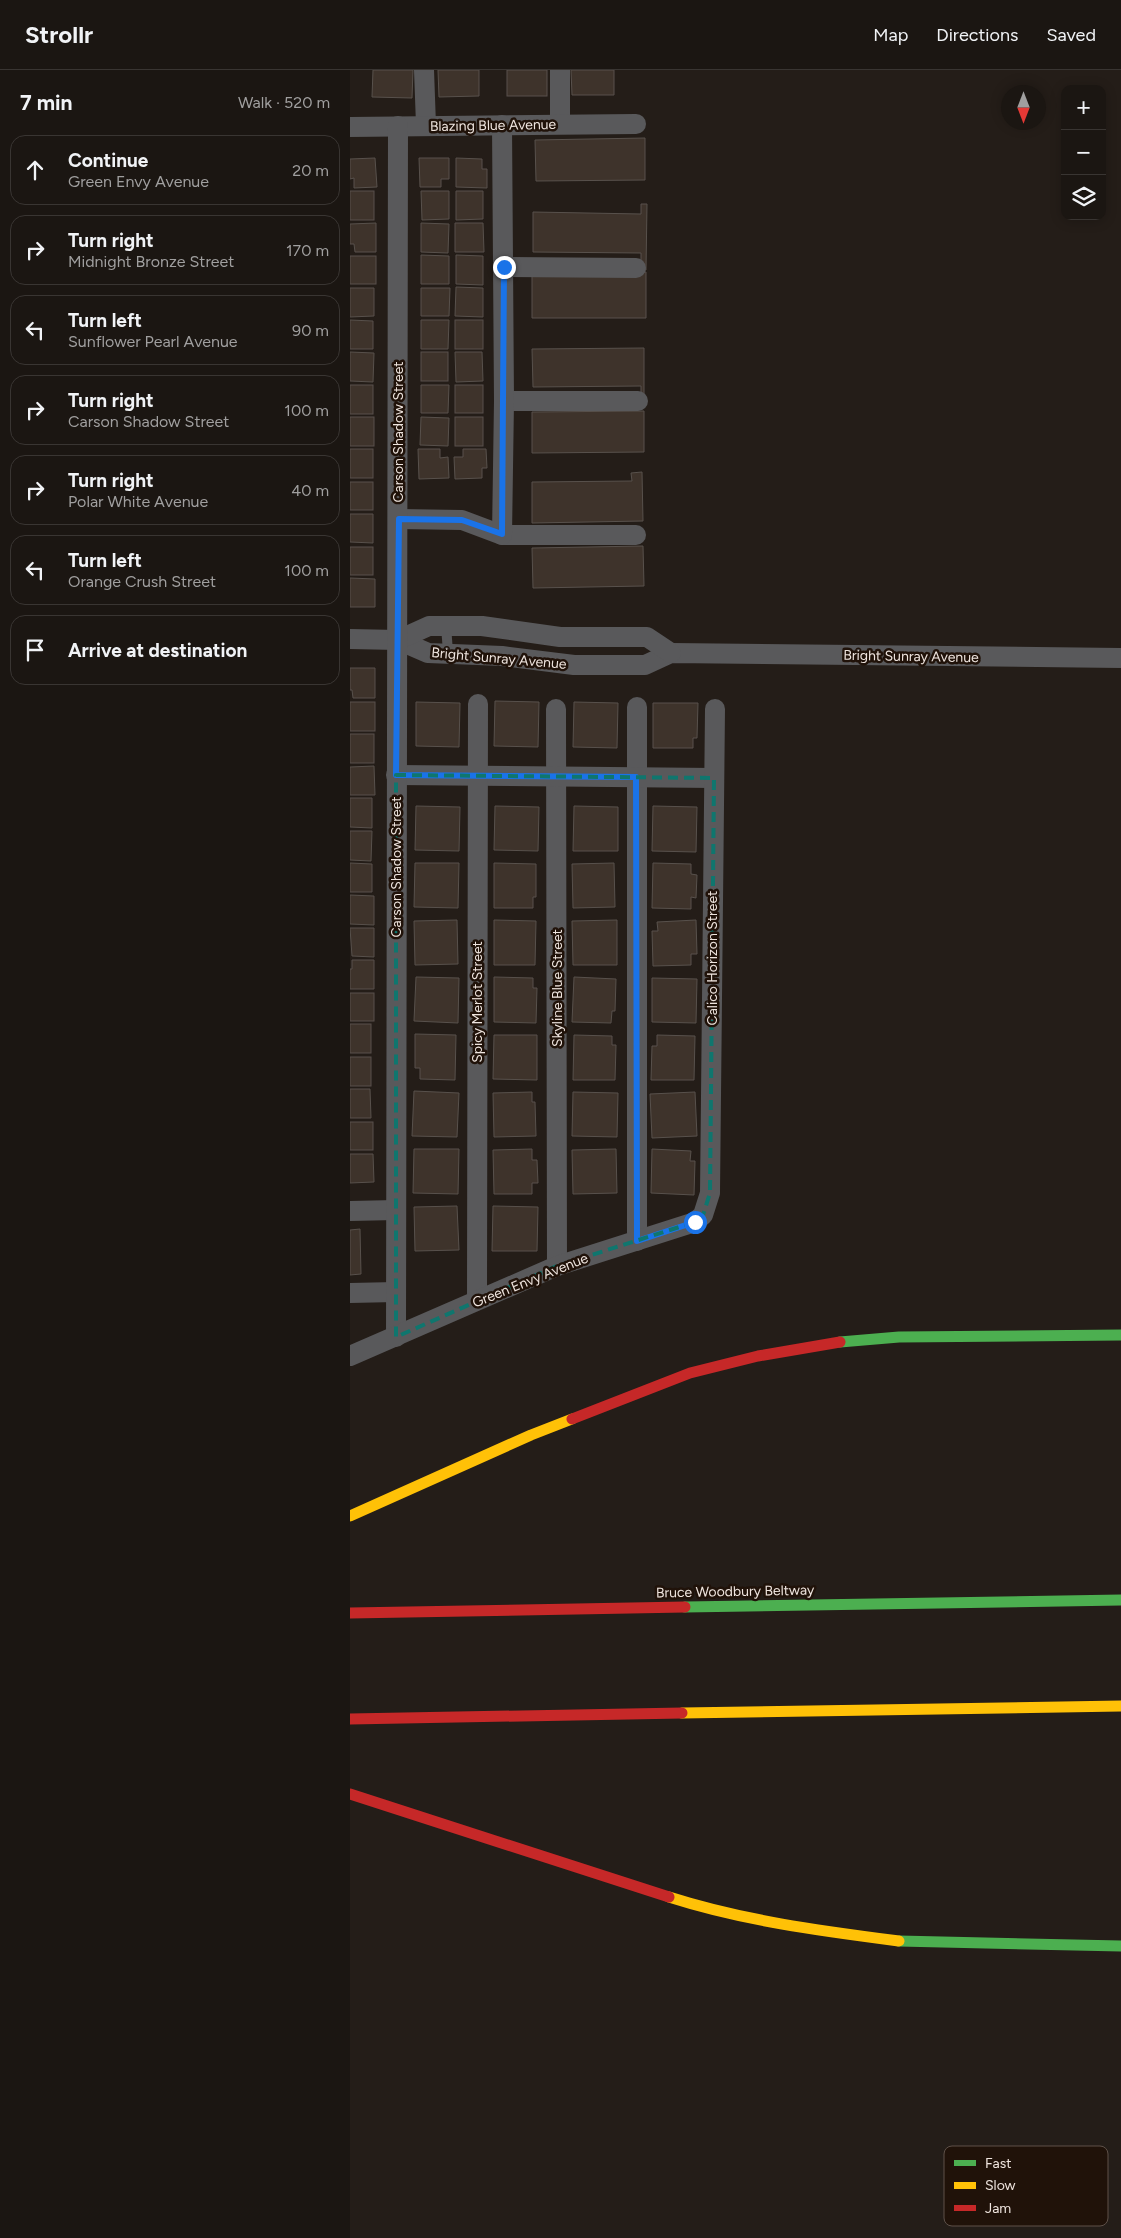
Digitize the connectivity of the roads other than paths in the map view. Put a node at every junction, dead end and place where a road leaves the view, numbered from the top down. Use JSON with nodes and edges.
{"nodes":[{"id":1,"x":424,"y":70,"type":"edge"},
{"id":2,"x":560,"y":70,"type":"edge"},
{"id":3,"x":560,"y":124,"type":"junction"},
{"id":4,"x":636,"y":124,"type":"dead end"},
{"id":5,"x":398,"y":126,"type":"junction"},
{"id":6,"x":426,"y":126,"type":"junction"},
{"id":7,"x":502,"y":126,"type":"junction"},
{"id":8,"x":350,"y":127,"type":"edge"},
{"id":9,"x":504,"y":267,"type":"junction"},
{"id":10,"x":636,"y":268,"type":"dead end"},
{"id":11,"x":504,"y":401,"type":"junction"},
{"id":12,"x":638,"y":401,"type":"dead end"},
{"id":13,"x":399,"y":519,"type":"junction"},
{"id":14,"x":502,"y":534,"type":"junction"},
{"id":15,"x":636,"y":534,"type":"dead end"},
{"id":16,"x":446,"y":626,"type":"junction"},
{"id":17,"x":350,"y":639,"type":"edge"},
{"id":18,"x":398,"y":640,"type":"junction"},
{"id":19,"x":448,"y":652,"type":"junction"},
{"id":20,"x":671,"y":653,"type":"junction"},
{"id":21,"x":1121,"y":658,"type":"edge"},
{"id":22,"x":478,"y":704,"type":"dead end"},
{"id":23,"x":637,"y":707,"type":"dead end"},
{"id":24,"x":715,"y":709,"type":"dead end"},
{"id":25,"x":556,"y":710,"type":"dead end"},
{"id":26,"x":396,"y":775,"type":"junction"},
{"id":27,"x":478,"y":776,"type":"junction"},
{"id":28,"x":557,"y":776,"type":"junction"},
{"id":29,"x":636,"y":777,"type":"junction"},
{"id":30,"x":714,"y":778,"type":"junction"},
{"id":31,"x":707,"y":1206,"type":"joint"},
{"id":32,"x":396,"y":1210,"type":"junction"},
{"id":33,"x":350,"y":1211,"type":"edge"},
{"id":34,"x":637,"y":1241,"type":"junction"},
{"id":35,"x":557,"y":1266,"type":"junction"},
{"id":36,"x":350,"y":1292,"type":"edge"},
{"id":37,"x":396,"y":1292,"type":"junction"},
{"id":38,"x":477,"y":1300,"type":"junction"},
{"id":39,"x":1121,"y":1335,"type":"edge"},
{"id":40,"x":396,"y":1338,"type":"junction"},
{"id":41,"x":350,"y":1356,"type":"edge"},
{"id":42,"x":350,"y":1516,"type":"edge"},
{"id":43,"x":1121,"y":1600,"type":"edge"},
{"id":44,"x":350,"y":1613,"type":"edge"},
{"id":45,"x":1121,"y":1706,"type":"edge"},
{"id":46,"x":350,"y":1719,"type":"edge"},
{"id":47,"x":350,"y":1794,"type":"edge"},
{"id":48,"x":1121,"y":1946,"type":"edge"}],
"edges":[{"from":1,"to":6,"type":"street"},
{"from":2,"to":3,"type":"street"},
{"from":3,"to":4,"type":"street","name":"Blazing Blue Avenue"},
{"from":3,"to":7,"type":"street","name":"Blazing Blue Avenue"},
{"from":5,"to":6,"type":"street","name":"Blazing Blue Avenue"},
{"from":5,"to":8,"type":"street","name":"Blazing Blue Avenue"},
{"from":5,"to":13,"type":"street","name":"Carson Shadow Street"},
{"from":6,"to":7,"type":"street","name":"Blazing Blue Avenue"},
{"from":7,"to":9,"type":"street"},
{"from":9,"to":10,"type":"street"},
{"from":9,"to":11,"type":"street"},
{"from":11,"to":12,"type":"street"},
{"from":11,"to":14,"type":"street"},
{"from":13,"to":14,"type":"street"},
{"from":13,"to":18,"type":"street","name":"Carson Shadow Street"},
{"from":14,"to":15,"type":"street"},
{"from":16,"to":18,"type":"street","name":"Bright Sunray Avenue"},
{"from":16,"to":19,"type":"lane"},
{"from":16,"to":20,"type":"street","name":"Bright Sunray Avenue"},
{"from":17,"to":18,"type":"street"},
{"from":18,"to":19,"type":"street","name":"Bright Sunray Avenue"},
{"from":18,"to":26,"type":"street","name":"Carson Shadow Street"},
{"from":19,"to":20,"type":"street","name":"Bright Sunray Avenue"},
{"from":20,"to":21,"type":"street","name":"Bright Sunray Avenue"},
{"from":22,"to":27,"type":"street","name":"Spicy Merlot Street"},
{"from":23,"to":29,"type":"street"},
{"from":24,"to":30,"type":"street","name":"Calico Horizon Street"},
{"from":25,"to":28,"type":"street","name":"Skyline Blue Street"},
{"from":26,"to":27,"type":"street"},
{"from":26,"to":32,"type":"street","name":"Carson Shadow Street"},
{"from":27,"to":28,"type":"street"},
{"from":27,"to":38,"type":"street","name":"Spicy Merlot Street"},
{"from":28,"to":29,"type":"street"},
{"from":28,"to":35,"type":"street","name":"Skyline Blue Street"},
{"from":29,"to":30,"type":"street"},
{"from":29,"to":34,"type":"street"},
{"from":30,"to":31,"type":"street","name":"Calico Horizon Street"},
{"from":31,"to":34,"type":"street","name":"Green Envy Avenue"},
{"from":32,"to":33,"type":"street"},
{"from":32,"to":37,"type":"street","name":"Carson Shadow Street"},
{"from":34,"to":35,"type":"street","name":"Green Envy Avenue"},
{"from":35,"to":38,"type":"street","name":"Green Envy Avenue"},
{"from":36,"to":37,"type":"street"},
{"from":37,"to":40,"type":"street","name":"Carson Shadow Street"},
{"from":38,"to":40,"type":"street","name":"Green Envy Avenue"},
{"from":39,"to":42,"type":"highway"},
{"from":40,"to":41,"type":"street","name":"Green Envy Avenue"},
{"from":43,"to":44,"type":"highway","name":"Bruce Woodbury Beltway"},
{"from":45,"to":46,"type":"highway"},
{"from":47,"to":48,"type":"highway"}]}
